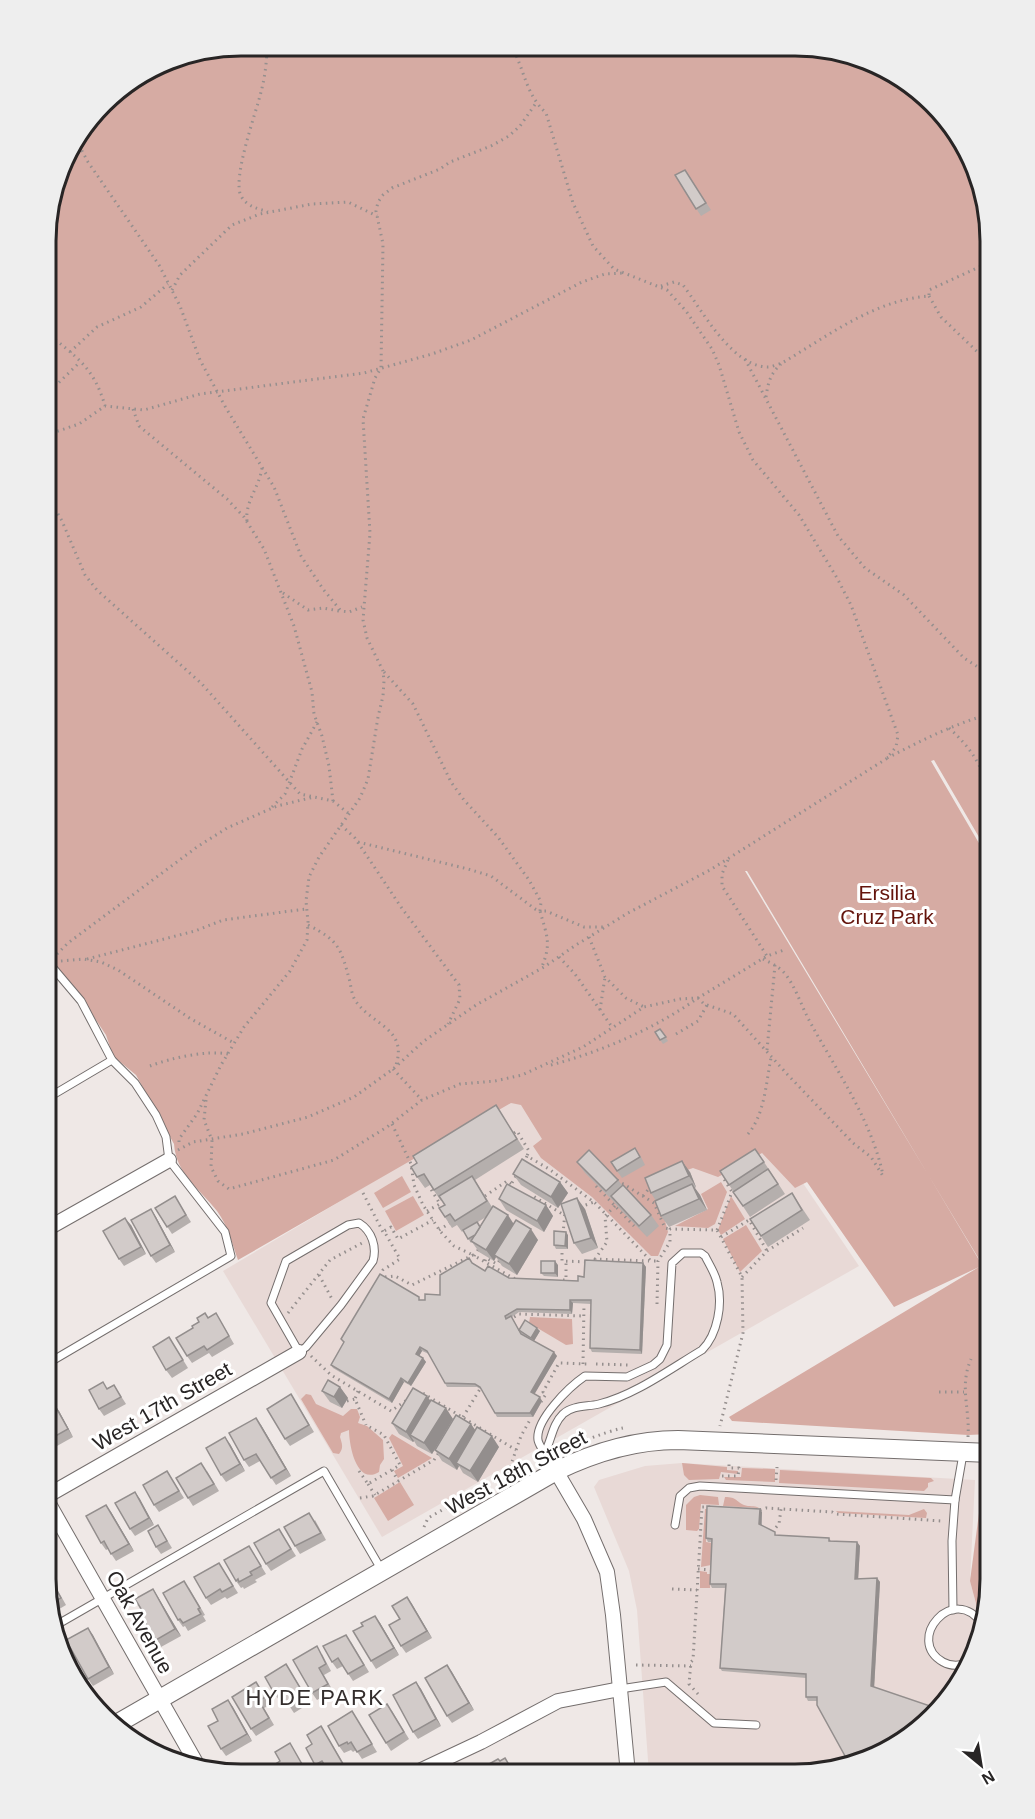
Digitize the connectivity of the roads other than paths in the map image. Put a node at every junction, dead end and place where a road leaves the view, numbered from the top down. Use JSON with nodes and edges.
{"nodes":[{"id":1,"x":56,"y":971,"type":"edge"},
{"id":2,"x":112,"y":1060,"type":"junction"},
{"id":3,"x":56,"y":1093,"type":"edge"},
{"id":4,"x":169,"y":1160,"type":"junction"},
{"id":5,"x":56,"y":1224,"type":"edge"},
{"id":6,"x":302,"y":1350,"type":"junction"},
{"id":7,"x":56,"y":1359,"type":"edge"},
{"id":8,"x":545,"y":1452,"type":"junction"},
{"id":9,"x":963,"y":1453,"type":"junction"},
{"id":10,"x":979,"y":1453,"type":"edge"},
{"id":11,"x":556,"y":1472,"type":"junction"},
{"id":12,"x":56,"y":1491,"type":"edge"},
{"id":13,"x":955,"y":1500,"type":"junction"},
{"id":14,"x":56,"y":1516,"type":"edge"},
{"id":15,"x":675,"y":1525,"type":"dead end"},
{"id":16,"x":382,"y":1571,"type":"junction"},
{"id":17,"x":102,"y":1598,"type":"junction"},
{"id":18,"x":953,"y":1610,"type":"junction"},
{"id":19,"x":975,"y":1617,"type":"edge"},
{"id":20,"x":61,"y":1622,"type":"edge"},
{"id":21,"x":957,"y":1666,"type":"edge"},
{"id":22,"x":620,"y":1689,"type":"junction"},
{"id":23,"x":159,"y":1700,"type":"junction"},
{"id":24,"x":122,"y":1721,"type":"edge"},
{"id":25,"x":756,"y":1725,"type":"dead end"},
{"id":26,"x":193,"y":1757,"type":"edge"},
{"id":27,"x":434,"y":1764,"type":"edge"},
{"id":28,"x":627,"y":1764,"type":"edge"}],
"edges":[{"from":1,"to":2,"type":"lane"},
{"from":2,"to":3,"type":"lane"},
{"from":2,"to":4,"type":"lane"},
{"from":4,"to":5,"type":"street"},
{"from":4,"to":7,"type":"lane"},
{"from":6,"to":6,"type":"lane"},
{"from":6,"to":12,"type":"street","name":"West 17th Street"},
{"from":8,"to":8,"type":"lane"},
{"from":8,"to":11,"type":"lane"},
{"from":9,"to":10,"type":"street","name":"West 18th Street"},
{"from":9,"to":11,"type":"street","name":"West 18th Street"},
{"from":9,"to":13,"type":"lane"},
{"from":11,"to":16,"type":"street","name":"West 18th Street"},
{"from":11,"to":22,"type":"street"},
{"from":13,"to":15,"type":"lane"},
{"from":13,"to":18,"type":"lane"},
{"from":14,"to":17,"type":"street","name":"Oak Avenue"},
{"from":16,"to":17,"type":"lane"},
{"from":16,"to":23,"type":"street","name":"West 18th Street"},
{"from":17,"to":20,"type":"lane"},
{"from":17,"to":23,"type":"street","name":"Oak Avenue"},
{"from":18,"to":19,"type":"lane"},
{"from":18,"to":21,"type":"lane"},
{"from":22,"to":25,"type":"lane"},
{"from":22,"to":27,"type":"street"},
{"from":22,"to":28,"type":"street"},
{"from":23,"to":24,"type":"street","name":"West 18th Street"},
{"from":23,"to":26,"type":"street","name":"Oak Avenue"}]}
